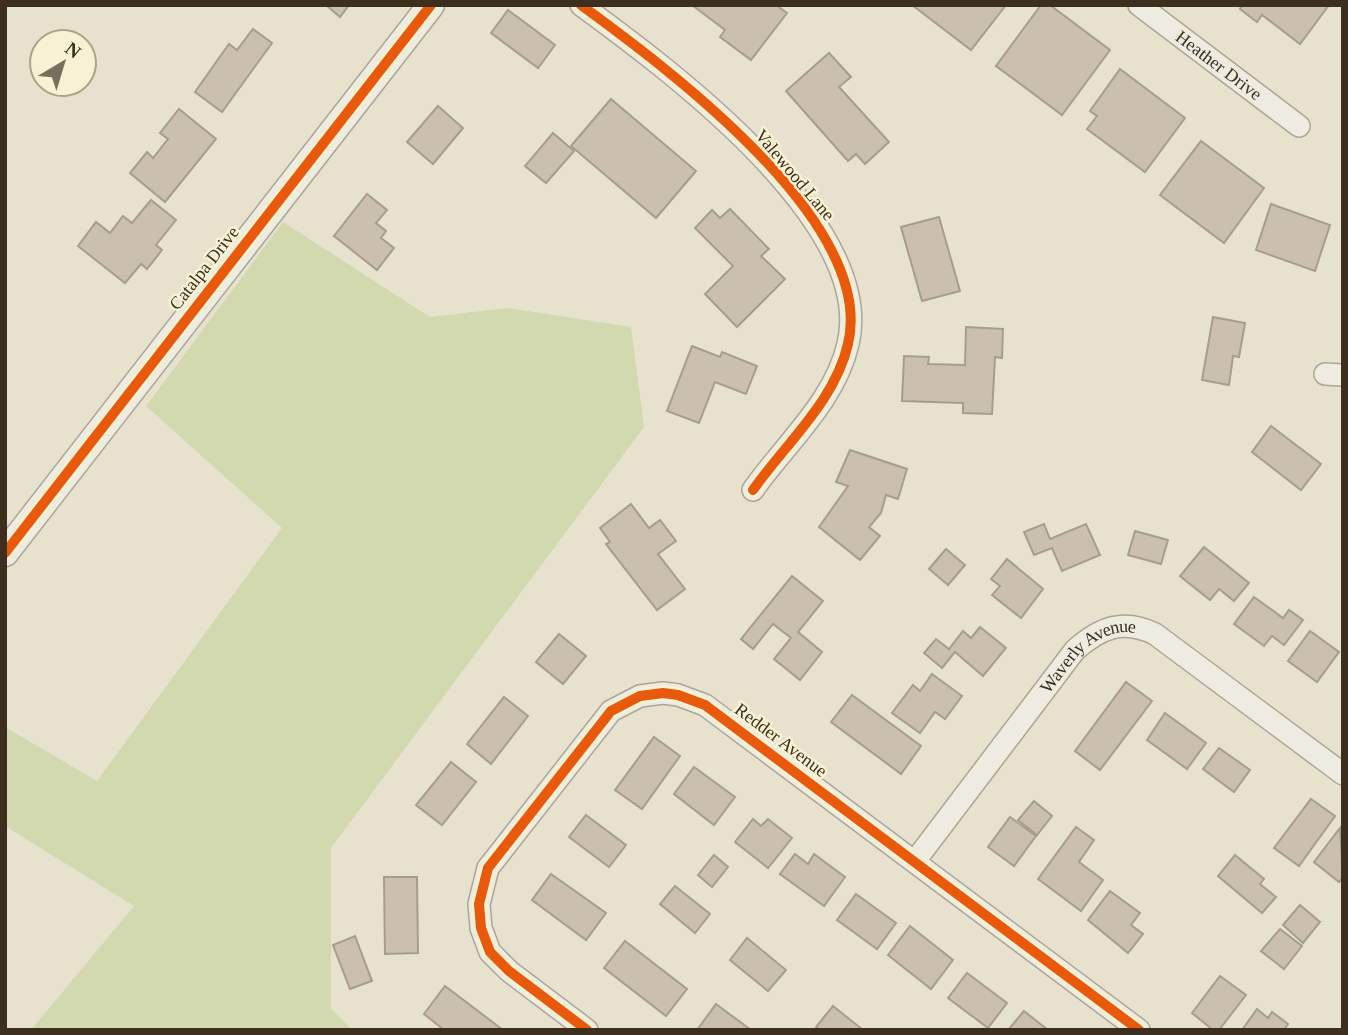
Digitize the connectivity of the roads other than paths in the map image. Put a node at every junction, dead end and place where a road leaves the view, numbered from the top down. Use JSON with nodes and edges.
{"nodes":[{"id":1,"x":431,"y":5,"type":"edge"},
{"id":2,"x":581,"y":5,"type":"edge"},
{"id":3,"x":1139,"y":5,"type":"edge"},
{"id":4,"x":1299,"y":126,"type":"dead end"},
{"id":5,"x":753,"y":489,"type":"dead end"},
{"id":6,"x":5,"y":553,"type":"edge"},
{"id":7,"x":1343,"y":774,"type":"edge"},
{"id":8,"x":915,"y":861,"type":"junction"},
{"id":9,"x":587,"y":1030,"type":"edge"},
{"id":10,"x":1139,"y":1030,"type":"edge"}],
"edges":[{"from":1,"to":6,"type":"street","name":"Catalpa Drive"},
{"from":2,"to":5,"type":"street","name":"Valewood Lane"},
{"from":3,"to":4,"type":"street","name":"Heather Drive"},
{"from":7,"to":8,"type":"street","name":"Waverly Avenue"},
{"from":8,"to":9,"type":"street","name":"Redder Avenue"},
{"from":8,"to":10,"type":"street","name":"Redder Avenue"}]}
